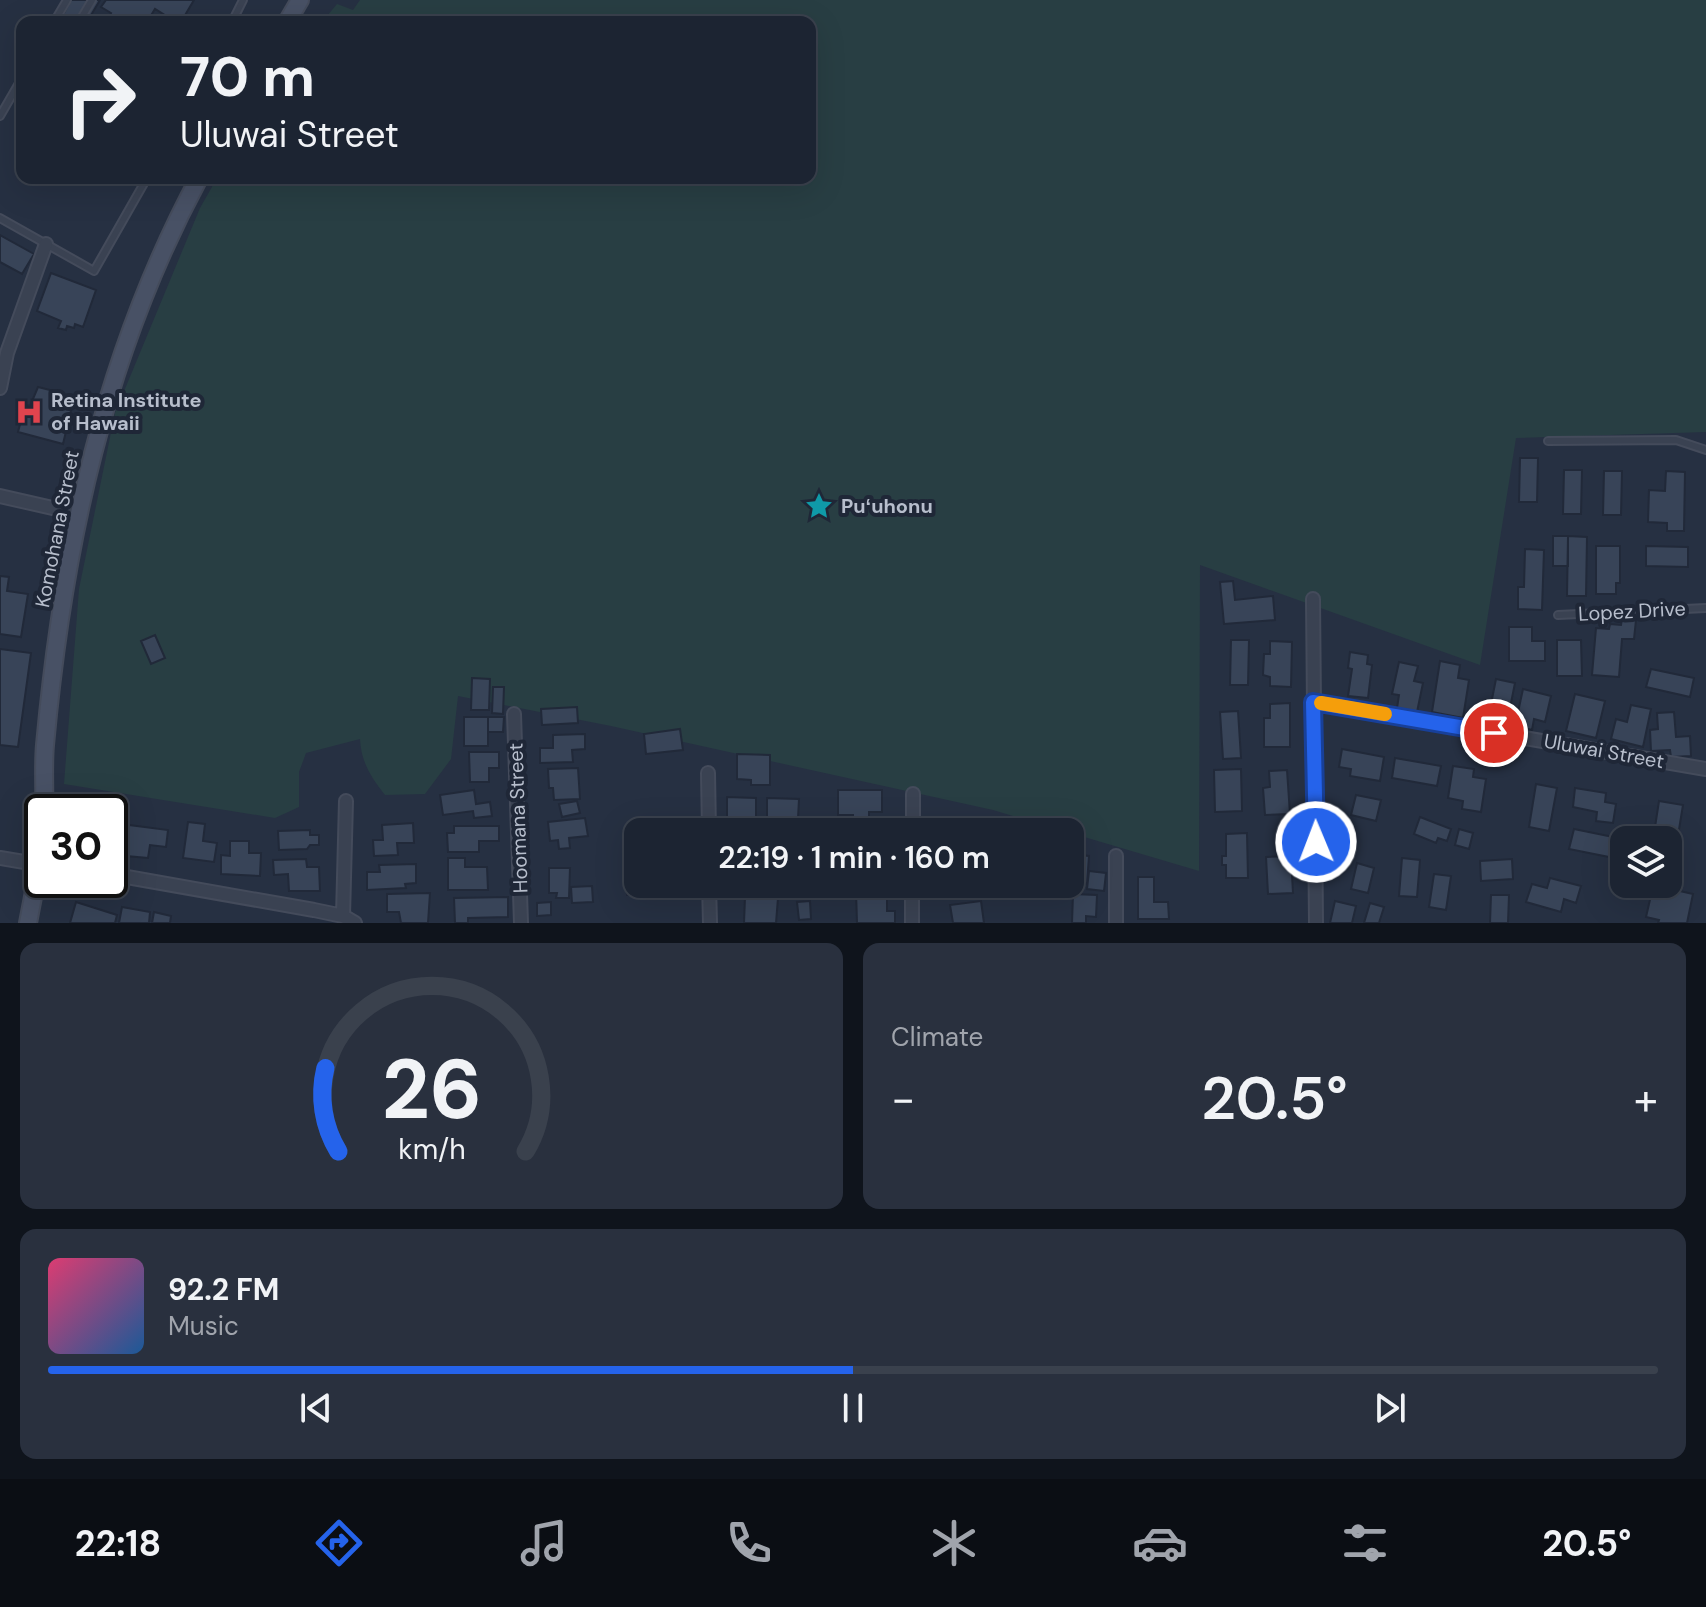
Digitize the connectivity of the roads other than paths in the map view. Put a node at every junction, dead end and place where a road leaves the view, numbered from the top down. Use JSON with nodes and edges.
{"nodes":[{"id":1,"x":16,"y":88,"type":"edge"},
{"id":2,"x":0,"y":116,"type":"edge"},
{"id":3,"x":144,"y":184,"type":"edge"},
{"id":4,"x":196,"y":184,"type":"edge"},
{"id":5,"x":0,"y":218,"type":"edge"},
{"id":6,"x":46,"y":244,"type":"junction"},
{"id":7,"x":4,"y":353,"type":"edge"},
{"id":8,"x":0,"y":388,"type":"edge"},
{"id":9,"x":1548,"y":441,"type":"dead end"},
{"id":10,"x":1706,"y":450,"type":"edge"},
{"id":11,"x":0,"y":496,"type":"edge"},
{"id":12,"x":79,"y":514,"type":"junction"},
{"id":13,"x":1313,"y":599,"type":"dead end"},
{"id":14,"x":1706,"y":608,"type":"edge"},
{"id":15,"x":1558,"y":615,"type":"dead end"},
{"id":16,"x":1313,"y":702,"type":"junction"},
{"id":17,"x":514,"y":714,"type":"dead end"},
{"id":18,"x":1706,"y":769,"type":"edge"},
{"id":19,"x":708,"y":773,"type":"dead end"},
{"id":20,"x":44,"y":794,"type":"edge"},
{"id":21,"x":913,"y":794,"type":"dead end"},
{"id":22,"x":346,"y":801,"type":"dead end"},
{"id":23,"x":709,"y":818,"type":"edge"},
{"id":24,"x":913,"y":818,"type":"edge"},
{"id":25,"x":1116,"y":856,"type":"dead end"},
{"id":26,"x":0,"y":858,"type":"edge"},
{"id":27,"x":24,"y":859,"type":"edge"},
{"id":28,"x":128,"y":877,"type":"edge"},
{"id":29,"x":32,"y":898,"type":"edge"},
{"id":30,"x":709,"y":898,"type":"edge"},
{"id":31,"x":912,"y":898,"type":"edge"},
{"id":32,"x":349,"y":920,"type":"edge"},
{"id":33,"x":28,"y":923,"type":"edge"},
{"id":34,"x":521,"y":923,"type":"edge"},
{"id":35,"x":710,"y":923,"type":"edge"},
{"id":36,"x":912,"y":923,"type":"edge"},
{"id":37,"x":1116,"y":923,"type":"edge"},
{"id":38,"x":1316,"y":923,"type":"edge"}],
"edges":[{"from":1,"to":2,"type":"lane"},
{"from":3,"to":6,"type":"lane"},
{"from":4,"to":12,"type":"main road","name":"Komohana Street"},
{"from":5,"to":6,"type":"lane"},
{"from":6,"to":7,"type":"street"},
{"from":7,"to":8,"type":"street"},
{"from":9,"to":10,"type":"lane"},
{"from":11,"to":12,"type":"street"},
{"from":12,"to":20,"type":"main road","name":"Komohana Street"},
{"from":13,"to":16,"type":"street"},
{"from":14,"to":15,"type":"lane","name":"Lopez Drive"},
{"from":16,"to":18,"type":"street","name":"Uluwai Street"},
{"from":16,"to":38,"type":"street"},
{"from":17,"to":34,"type":"street","name":"Hoomana Street"},
{"from":19,"to":23,"type":"street"},
{"from":21,"to":24,"type":"street"},
{"from":22,"to":32,"type":"street"},
{"from":25,"to":37,"type":"street"},
{"from":26,"to":27,"type":"street"},
{"from":28,"to":32,"type":"street"},
{"from":29,"to":33,"type":"main road"},
{"from":30,"to":35,"type":"street"},
{"from":31,"to":36,"type":"street"}]}
